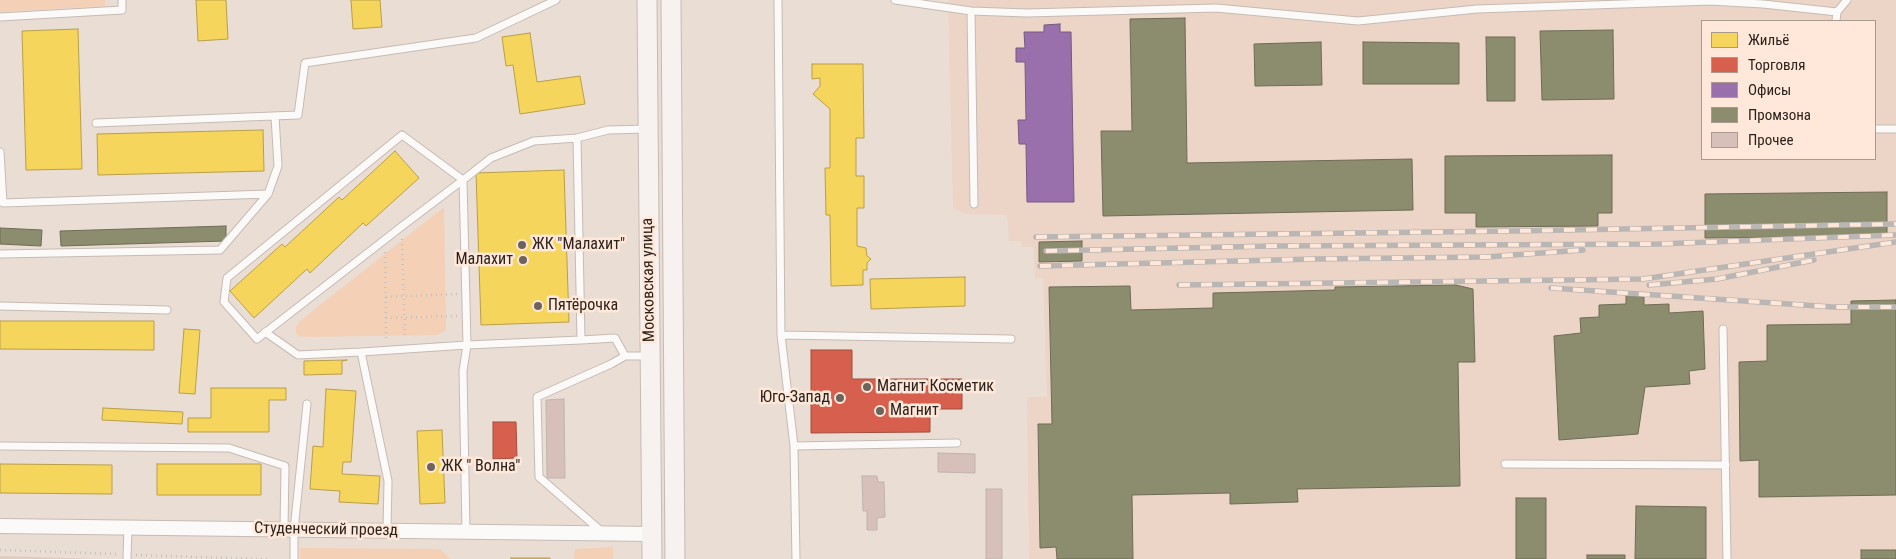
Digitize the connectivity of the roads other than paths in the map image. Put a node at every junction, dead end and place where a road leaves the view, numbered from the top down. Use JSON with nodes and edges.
{"nodes":[{"id":1,"x":122,"y":0,"type":"edge"},
{"id":2,"x":556,"y":0,"type":"edge"},
{"id":3,"x":647,"y":0,"type":"edge"},
{"id":4,"x":671,"y":0,"type":"edge"},
{"id":5,"x":778,"y":0,"type":"edge"},
{"id":6,"x":895,"y":0,"type":"edge"},
{"id":7,"x":1848,"y":0,"type":"edge"},
{"id":8,"x":917,"y":2,"type":"edge"},
{"id":9,"x":972,"y":11,"type":"junction"},
{"id":10,"x":1837,"y":12,"type":"junction"},
{"id":11,"x":0,"y":17,"type":"edge"},
{"id":12,"x":1836,"y":20,"type":"edge"},
{"id":13,"x":275,"y":116,"type":"junction"},
{"id":14,"x":96,"y":123,"type":"dead end"},
{"id":15,"x":648,"y":129,"type":"junction"},
{"id":16,"x":1876,"y":129,"type":"edge"},
{"id":17,"x":1896,"y":129,"type":"edge"},
{"id":18,"x":577,"y":138,"type":"junction"},
{"id":19,"x":0,"y":152,"type":"edge"},
{"id":20,"x":463,"y":180,"type":"junction"},
{"id":21,"x":268,"y":194,"type":"junction"},
{"id":22,"x":974,"y":204,"type":"dead end"},
{"id":23,"x":0,"y":254,"type":"edge"},
{"id":24,"x":0,"y":306,"type":"edge"},
{"id":25,"x":167,"y":310,"type":"dead end"},
{"id":26,"x":1723,"y":329,"type":"dead end"},
{"id":27,"x":265,"y":332,"type":"junction"},
{"id":28,"x":781,"y":335,"type":"junction"},
{"id":29,"x":1011,"y":339,"type":"dead end"},
{"id":30,"x":581,"y":340,"type":"junction"},
{"id":31,"x":467,"y":345,"type":"junction"},
{"id":32,"x":361,"y":352,"type":"junction"},
{"id":33,"x":625,"y":356,"type":"junction"},
{"id":34,"x":650,"y":356,"type":"junction"},
{"id":35,"x":307,"y":404,"type":"dead end"},
{"id":36,"x":957,"y":443,"type":"dead end"},
{"id":37,"x":0,"y":446,"type":"edge"},
{"id":38,"x":794,"y":446,"type":"junction"},
{"id":39,"x":1505,"y":464,"type":"dead end"},
{"id":40,"x":1726,"y":465,"type":"junction"},
{"id":41,"x":0,"y":526,"type":"edge"},
{"id":42,"x":128,"y":528,"type":"junction"},
{"id":43,"x":289,"y":530,"type":"junction"},
{"id":44,"x":387,"y":531,"type":"junction"},
{"id":45,"x":466,"y":532,"type":"junction"},
{"id":46,"x":604,"y":534,"type":"junction"},
{"id":47,"x":652,"y":534,"type":"junction"},
{"id":48,"x":127,"y":557,"type":"edge"},
{"id":49,"x":294,"y":559,"type":"edge"},
{"id":50,"x":652,"y":559,"type":"edge"},
{"id":51,"x":675,"y":559,"type":"edge"},
{"id":52,"x":796,"y":559,"type":"edge"},
{"id":53,"x":1727,"y":559,"type":"edge"}],
"edges":[{"from":1,"to":11,"type":"lane"},
{"from":2,"to":13,"type":"lane"},
{"from":3,"to":15,"type":"main road","name":"Московская улица"},
{"from":4,"to":51,"type":"main road","name":"Московская улица"},
{"from":5,"to":28,"type":"lane"},
{"from":6,"to":8,"type":"lane"},
{"from":7,"to":10,"type":"lane"},
{"from":8,"to":9,"type":"lane"},
{"from":9,"to":10,"type":"lane"},
{"from":9,"to":22,"type":"lane"},
{"from":10,"to":12,"type":"lane"},
{"from":13,"to":14,"type":"lane"},
{"from":13,"to":21,"type":"lane"},
{"from":15,"to":18,"type":"lane"},
{"from":15,"to":34,"type":"main road","name":"Московская улица"},
{"from":16,"to":17,"type":"lane"},
{"from":18,"to":20,"type":"lane"},
{"from":18,"to":30,"type":"lane"},
{"from":19,"to":21,"type":"lane"},
{"from":20,"to":27,"type":"lane"},
{"from":20,"to":27,"type":"lane"},
{"from":20,"to":31,"type":"lane"},
{"from":21,"to":23,"type":"lane"},
{"from":24,"to":25,"type":"lane"},
{"from":26,"to":40,"type":"lane"},
{"from":27,"to":32,"type":"lane"},
{"from":28,"to":29,"type":"lane"},
{"from":28,"to":38,"type":"lane"},
{"from":30,"to":31,"type":"lane"},
{"from":30,"to":33,"type":"lane"},
{"from":31,"to":32,"type":"lane"},
{"from":31,"to":45,"type":"lane"},
{"from":32,"to":44,"type":"lane"},
{"from":33,"to":34,"type":"lane"},
{"from":33,"to":46,"type":"lane"},
{"from":34,"to":47,"type":"main road","name":"Московская улица"},
{"from":35,"to":43,"type":"lane"},
{"from":36,"to":38,"type":"lane"},
{"from":37,"to":43,"type":"lane"},
{"from":38,"to":52,"type":"lane"},
{"from":39,"to":40,"type":"lane"},
{"from":40,"to":53,"type":"lane"},
{"from":41,"to":42,"type":"street","name":"Студенческий проезд"},
{"from":42,"to":43,"type":"street","name":"Студенческий проезд"},
{"from":42,"to":48,"type":"lane"},
{"from":43,"to":44,"type":"street","name":"Студенческий проезд"},
{"from":43,"to":49,"type":"lane"},
{"from":44,"to":45,"type":"street","name":"Студенческий проезд"},
{"from":45,"to":46,"type":"street","name":"Студенческий проезд"},
{"from":46,"to":47,"type":"street","name":"Студенческий проезд"},
{"from":47,"to":50,"type":"main road","name":"Московская улица"}]}
